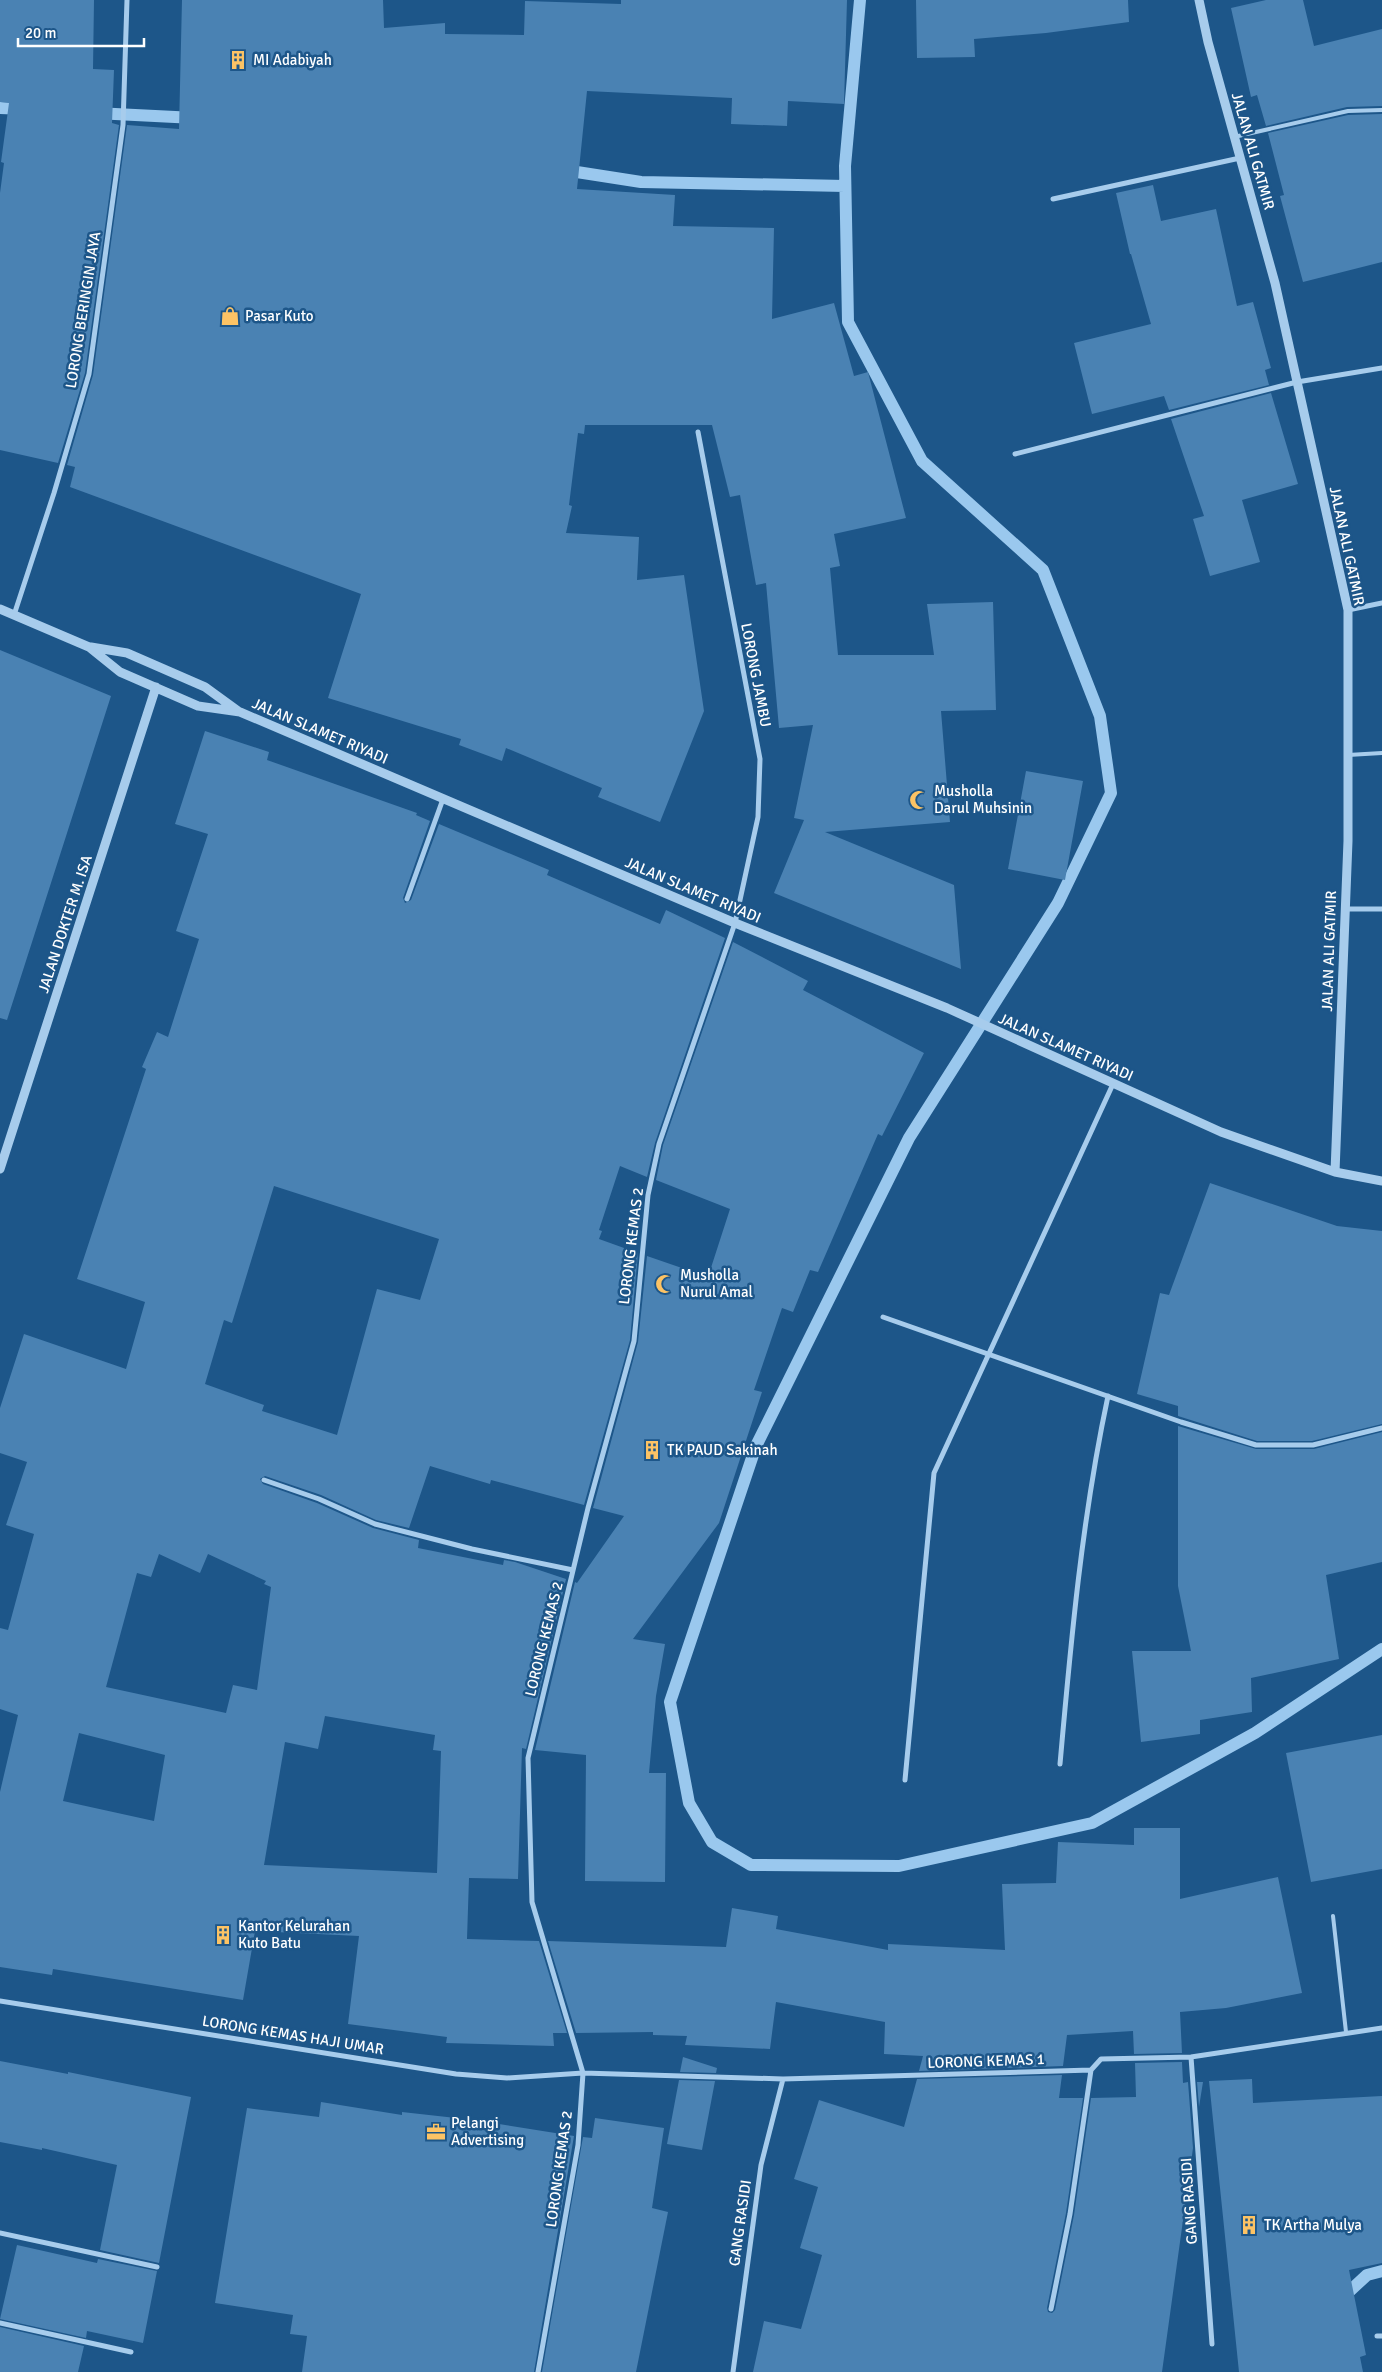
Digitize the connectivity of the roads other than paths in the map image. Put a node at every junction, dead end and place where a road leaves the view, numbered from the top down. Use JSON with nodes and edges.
{"nodes":[{"id":1,"x":127,"y":0,"type":"edge"},
{"id":2,"x":1199,"y":0,"type":"edge"},
{"id":3,"x":1382,"y":110,"type":"edge"},
{"id":4,"x":1234,"y":137,"type":"junction"},
{"id":5,"x":1240,"y":158,"type":"junction"},
{"id":6,"x":1053,"y":199,"type":"dead end"},
{"id":7,"x":1382,"y":368,"type":"edge"},
{"id":8,"x":1297,"y":382,"type":"junction"},
{"id":9,"x":698,"y":432,"type":"dead end"},
{"id":10,"x":1015,"y":454,"type":"dead end"},
{"id":11,"x":1382,"y":604,"type":"edge"},
{"id":12,"x":0,"y":609,"type":"edge"},
{"id":13,"x":1348,"y":610,"type":"junction"},
{"id":14,"x":14,"y":615,"type":"junction"},
{"id":15,"x":89,"y":647,"type":"junction"},
{"id":16,"x":156,"y":688,"type":"junction"},
{"id":17,"x":240,"y":712,"type":"junction"},
{"id":18,"x":1382,"y":753,"type":"edge"},
{"id":19,"x":1348,"y":755,"type":"junction"},
{"id":20,"x":443,"y":799,"type":"junction"},
{"id":21,"x":406,"y":899,"type":"dead end"},
{"id":22,"x":1343,"y":909,"type":"junction"},
{"id":23,"x":1382,"y":909,"type":"edge"},
{"id":24,"x":735,"y":923,"type":"junction"},
{"id":25,"x":1113,"y":1084,"type":"junction"},
{"id":26,"x":0,"y":1169,"type":"edge"},
{"id":27,"x":1335,"y":1172,"type":"junction"},
{"id":28,"x":1382,"y":1181,"type":"edge"},
{"id":29,"x":883,"y":1317,"type":"dead end"},
{"id":30,"x":989,"y":1354,"type":"junction"},
{"id":31,"x":1108,"y":1396,"type":"junction"},
{"id":32,"x":1382,"y":1428,"type":"edge"},
{"id":33,"x":264,"y":1480,"type":"dead end"},
{"id":34,"x":573,"y":1570,"type":"junction"},
{"id":35,"x":1060,"y":1764,"type":"dead end"},
{"id":36,"x":905,"y":1780,"type":"dead end"},
{"id":37,"x":1333,"y":1916,"type":"dead end"},
{"id":38,"x":0,"y":2001,"type":"edge"},
{"id":39,"x":1382,"y":2028,"type":"edge"},
{"id":40,"x":1346,"y":2032,"type":"junction"},
{"id":41,"x":1191,"y":2057,"type":"junction"},
{"id":42,"x":1091,"y":2070,"type":"junction"},
{"id":43,"x":583,"y":2073,"type":"junction"},
{"id":44,"x":783,"y":2079,"type":"junction"},
{"id":45,"x":0,"y":2233,"type":"edge"},
{"id":46,"x":157,"y":2267,"type":"dead end"},
{"id":47,"x":1052,"y":2309,"type":"dead end"},
{"id":48,"x":0,"y":2323,"type":"edge"},
{"id":49,"x":1212,"y":2344,"type":"dead end"},
{"id":50,"x":131,"y":2352,"type":"dead end"},
{"id":51,"x":538,"y":2372,"type":"edge"},
{"id":52,"x":733,"y":2372,"type":"edge"}],
"edges":[{"from":1,"to":14,"type":"street","name":"LORONG BERINGIN JAYA"},
{"from":2,"to":4,"type":"street","name":"JALAN ALI GATMIR"},
{"from":3,"to":4,"type":"lane"},
{"from":4,"to":5,"type":"street","name":"JALAN ALI GATMIR"},
{"from":5,"to":6,"type":"street"},
{"from":5,"to":8,"type":"street","name":"JALAN ALI GATMIR"},
{"from":7,"to":8,"type":"street"},
{"from":8,"to":10,"type":"street"},
{"from":8,"to":13,"type":"street","name":"JALAN ALI GATMIR"},
{"from":9,"to":24,"type":"street","name":"LORONG JAMBU"},
{"from":11,"to":13,"type":"street"},
{"from":12,"to":14,"type":"street","name":"JALAN SLAMET RIYADI"},
{"from":13,"to":19,"type":"street","name":"JALAN ALI GATMIR"},
{"from":14,"to":15,"type":"street","name":"JALAN SLAMET RIYADI"},
{"from":15,"to":16,"type":"street","name":"JALAN SLAMET RIYADI"},
{"from":15,"to":17,"type":"street"},
{"from":16,"to":17,"type":"street","name":"JALAN SLAMET RIYADI"},
{"from":16,"to":26,"type":"street","name":"JALAN DOKTER M. ISA"},
{"from":17,"to":20,"type":"street","name":"JALAN SLAMET RIYADI"},
{"from":18,"to":19,"type":"lane"},
{"from":19,"to":22,"type":"street","name":"JALAN ALI GATMIR"},
{"from":20,"to":21,"type":"street"},
{"from":20,"to":24,"type":"street","name":"JALAN SLAMET RIYADI"},
{"from":22,"to":23,"type":"street"},
{"from":22,"to":27,"type":"street","name":"JALAN ALI GATMIR"},
{"from":24,"to":25,"type":"street","name":"JALAN SLAMET RIYADI"},
{"from":24,"to":34,"type":"street","name":"LORONG KEMAS 2"},
{"from":25,"to":27,"type":"street","name":"JALAN SLAMET RIYADI"},
{"from":25,"to":30,"type":"street"},
{"from":27,"to":28,"type":"street","name":"JALAN SLAMET RIYADI"},
{"from":29,"to":30,"type":"street"},
{"from":30,"to":31,"type":"street"},
{"from":30,"to":36,"type":"street"},
{"from":31,"to":32,"type":"street"},
{"from":31,"to":35,"type":"street"},
{"from":33,"to":34,"type":"street"},
{"from":34,"to":43,"type":"street","name":"LORONG KEMAS 2"},
{"from":37,"to":40,"type":"lane"},
{"from":38,"to":43,"type":"street","name":"LORONG KEMAS HAJI UMAR"},
{"from":39,"to":40,"type":"street","name":"LORONG KEMAS 1"},
{"from":40,"to":41,"type":"street","name":"LORONG KEMAS 1"},
{"from":41,"to":42,"type":"street","name":"LORONG KEMAS 1"},
{"from":41,"to":49,"type":"street","name":"GANG RASIDI"},
{"from":42,"to":44,"type":"street","name":"LORONG KEMAS 1"},
{"from":42,"to":47,"type":"street"},
{"from":43,"to":44,"type":"street","name":"LORONG KEMAS 1"},
{"from":43,"to":51,"type":"street","name":"LORONG KEMAS 2"},
{"from":44,"to":52,"type":"street","name":"GANG RASIDI"},
{"from":45,"to":46,"type":"street"},
{"from":48,"to":50,"type":"street"}]}
